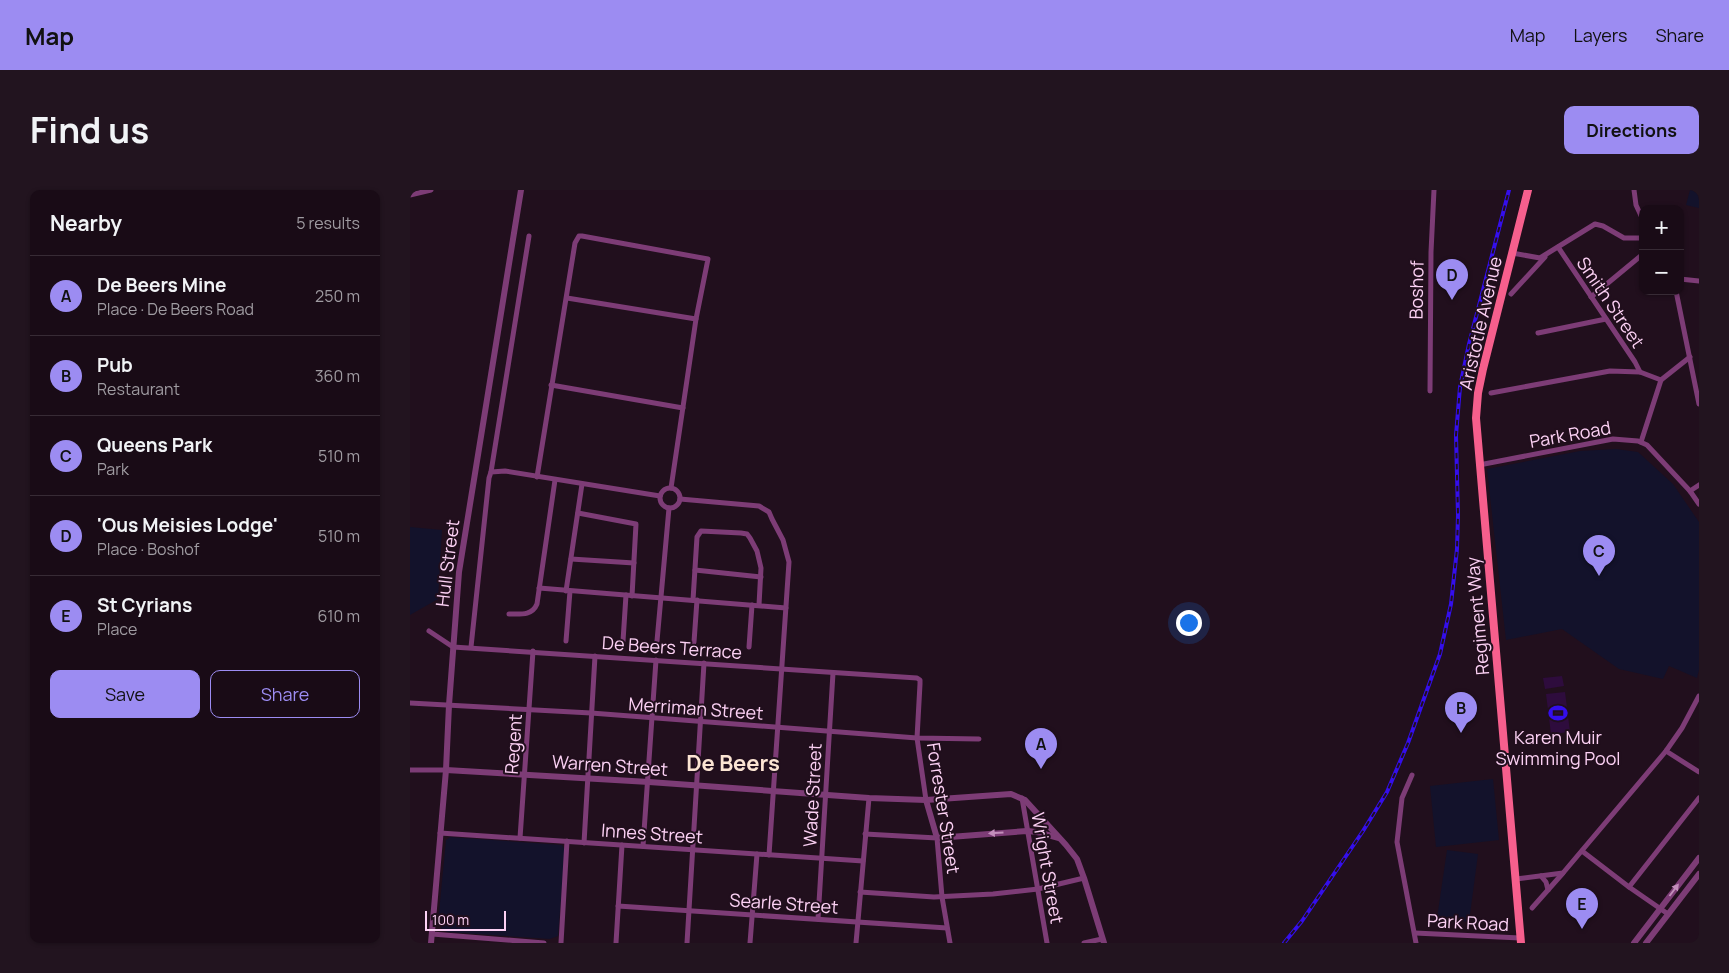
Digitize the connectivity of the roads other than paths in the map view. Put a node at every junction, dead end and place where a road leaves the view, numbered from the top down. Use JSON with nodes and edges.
{"nodes":[{"id":1,"x":431,"y":190,"type":"edge"},
{"id":2,"x":520,"y":190,"type":"edge"},
{"id":3,"x":1434,"y":190,"type":"edge"},
{"id":4,"x":1528,"y":190,"type":"edge"},
{"id":5,"x":1634,"y":190,"type":"edge"},
{"id":6,"x":410,"y":195,"type":"edge"},
{"id":7,"x":1639,"y":211,"type":"edge"},
{"id":8,"x":529,"y":236,"type":"dead end"},
{"id":9,"x":1639,"y":238,"type":"edge"},
{"id":10,"x":1558,"y":248,"type":"junction"},
{"id":11,"x":1512,"y":253,"type":"junction"},
{"id":12,"x":1548,"y":254,"type":"junction"},
{"id":13,"x":1639,"y":257,"type":"edge"},
{"id":14,"x":1684,"y":279,"type":"edge"},
{"id":15,"x":1699,"y":281,"type":"edge"},
{"id":16,"x":1511,"y":294,"type":"dead end"},
{"id":17,"x":1677,"y":295,"type":"edge"},
{"id":18,"x":1591,"y":297,"type":"junction"},
{"id":19,"x":567,"y":298,"type":"junction"},
{"id":20,"x":696,"y":319,"type":"junction"},
{"id":21,"x":1606,"y":319,"type":"junction"},
{"id":22,"x":1538,"y":333,"type":"dead end"},
{"id":23,"x":1690,"y":357,"type":"junction"},
{"id":24,"x":1640,"y":372,"type":"junction"},
{"id":25,"x":1661,"y":380,"type":"junction"},
{"id":26,"x":551,"y":385,"type":"junction"},
{"id":27,"x":1698,"y":388,"type":"edge"},
{"id":28,"x":1430,"y":391,"type":"dead end"},
{"id":29,"x":1491,"y":393,"type":"dead end"},
{"id":30,"x":1699,"y":404,"type":"edge"},
{"id":31,"x":682,"y":408,"type":"junction"},
{"id":32,"x":1641,"y":442,"type":"junction"},
{"id":33,"x":1479,"y":465,"type":"junction"},
{"id":34,"x":491,"y":472,"type":"junction"},
{"id":35,"x":537,"y":477,"type":"junction"},
{"id":36,"x":555,"y":480,"type":"junction"},
{"id":37,"x":582,"y":484,"type":"junction"},
{"id":38,"x":1699,"y":485,"type":"edge"},
{"id":39,"x":671,"y":488,"type":"junction"},
{"id":40,"x":1690,"y":491,"type":"junction"},
{"id":41,"x":660,"y":496,"type":"junction"},
{"id":42,"x":680,"y":499,"type":"junction"},
{"id":43,"x":1699,"y":504,"type":"edge"},
{"id":44,"x":669,"y":508,"type":"junction"},
{"id":45,"x":578,"y":513,"type":"junction"},
{"id":46,"x":571,"y":559,"type":"junction"},
{"id":47,"x":634,"y":563,"type":"junction"},
{"id":48,"x":696,"y":570,"type":"junction"},
{"id":49,"x":760,"y":577,"type":"junction"},
{"id":50,"x":539,"y":588,"type":"junction"},
{"id":51,"x":568,"y":591,"type":"junction"},
{"id":52,"x":629,"y":595,"type":"junction"},
{"id":53,"x":661,"y":598,"type":"junction"},
{"id":54,"x":695,"y":600,"type":"junction"},
{"id":55,"x":752,"y":605,"type":"junction"},
{"id":56,"x":759,"y":605,"type":"junction"},
{"id":57,"x":786,"y":608,"type":"junction"},
{"id":58,"x":509,"y":614,"type":"dead end"},
{"id":59,"x":428,"y":631,"type":"dead end"},
{"id":60,"x":566,"y":641,"type":"dead end"},
{"id":61,"x":622,"y":641,"type":"dead end"},
{"id":62,"x":657,"y":641,"type":"dead end"},
{"id":63,"x":694,"y":642,"type":"dead end"},
{"id":64,"x":453,"y":647,"type":"junction"},
{"id":65,"x":471,"y":647,"type":"junction"},
{"id":66,"x":749,"y":647,"type":"dead end"},
{"id":67,"x":533,"y":651,"type":"junction"},
{"id":68,"x":595,"y":656,"type":"junction"},
{"id":69,"x":656,"y":660,"type":"junction"},
{"id":70,"x":704,"y":663,"type":"junction"},
{"id":71,"x":781,"y":668,"type":"junction"},
{"id":72,"x":833,"y":673,"type":"junction"},
{"id":73,"x":918,"y":679,"type":"joint"},
{"id":74,"x":1699,"y":696,"type":"edge"},
{"id":75,"x":410,"y":703,"type":"edge"},
{"id":76,"x":448,"y":705,"type":"junction"},
{"id":77,"x":530,"y":710,"type":"junction"},
{"id":78,"x":591,"y":714,"type":"junction"},
{"id":79,"x":653,"y":718,"type":"junction"},
{"id":80,"x":700,"y":722,"type":"junction"},
{"id":81,"x":778,"y":728,"type":"junction"},
{"id":82,"x":830,"y":732,"type":"junction"},
{"id":83,"x":917,"y":738,"type":"junction"},
{"id":84,"x":979,"y":739,"type":"dead end"},
{"id":85,"x":1666,"y":751,"type":"junction"},
{"id":86,"x":410,"y":770,"type":"edge"},
{"id":87,"x":446,"y":770,"type":"junction"},
{"id":88,"x":1699,"y":772,"type":"edge"},
{"id":89,"x":524,"y":774,"type":"junction"},
{"id":90,"x":1412,"y":775,"type":"dead end"},
{"id":91,"x":587,"y":779,"type":"junction"},
{"id":92,"x":649,"y":782,"type":"junction"},
{"id":93,"x":696,"y":785,"type":"junction"},
{"id":94,"x":774,"y":791,"type":"junction"},
{"id":95,"x":826,"y":795,"type":"junction"},
{"id":96,"x":869,"y":798,"type":"junction"},
{"id":97,"x":1022,"y":798,"type":"junction"},
{"id":98,"x":1699,"y":798,"type":"edge"},
{"id":99,"x":926,"y":800,"type":"junction"},
{"id":100,"x":1027,"y":831,"type":"junction"},
{"id":101,"x":440,"y":833,"type":"junction"},
{"id":102,"x":865,"y":834,"type":"junction"},
{"id":103,"x":520,"y":838,"type":"junction"},
{"id":104,"x":937,"y":838,"type":"junction"},
{"id":105,"x":1061,"y":839,"type":"junction"},
{"id":106,"x":567,"y":841,"type":"junction"},
{"id":107,"x":584,"y":842,"type":"junction"},
{"id":108,"x":622,"y":845,"type":"junction"},
{"id":109,"x":643,"y":846,"type":"junction"},
{"id":110,"x":692,"y":850,"type":"junction"},
{"id":111,"x":1582,"y":851,"type":"junction"},
{"id":112,"x":757,"y":854,"type":"junction"},
{"id":113,"x":769,"y":855,"type":"junction"},
{"id":114,"x":822,"y":858,"type":"junction"},
{"id":115,"x":1699,"y":858,"type":"edge"},
{"id":116,"x":863,"y":861,"type":"junction"},
{"id":117,"x":1563,"y":873,"type":"junction"},
{"id":118,"x":1699,"y":874,"type":"edge"},
{"id":119,"x":1541,"y":876,"type":"junction"},
{"id":120,"x":1084,"y":878,"type":"junction"},
{"id":121,"x":1516,"y":879,"type":"junction"},
{"id":122,"x":1629,"y":887,"type":"junction"},
{"id":123,"x":1038,"y":889,"type":"junction"},
{"id":124,"x":1548,"y":890,"type":"junction"},
{"id":125,"x":860,"y":892,"type":"junction"},
{"id":126,"x":942,"y":897,"type":"junction"},
{"id":127,"x":618,"y":906,"type":"junction"},
{"id":128,"x":1532,"y":908,"type":"dead end"},
{"id":129,"x":1660,"y":909,"type":"junction"},
{"id":130,"x":688,"y":910,"type":"junction"},
{"id":131,"x":1668,"y":914,"type":"junction"},
{"id":132,"x":752,"y":915,"type":"junction"},
{"id":133,"x":818,"y":919,"type":"junction"},
{"id":134,"x":858,"y":922,"type":"junction"},
{"id":135,"x":947,"y":928,"type":"junction"},
{"id":136,"x":1415,"y":933,"type":"junction"},
{"id":137,"x":432,"y":934,"type":"junction"},
{"id":138,"x":1103,"y":941,"type":"edge"},
{"id":139,"x":1520,"y":941,"type":"edge"},
{"id":140,"x":431,"y":943,"type":"edge"},
{"id":141,"x":544,"y":943,"type":"edge"},
{"id":142,"x":561,"y":943,"type":"edge"},
{"id":143,"x":616,"y":943,"type":"edge"},
{"id":144,"x":686,"y":943,"type":"edge"},
{"id":145,"x":750,"y":943,"type":"edge"},
{"id":146,"x":856,"y":943,"type":"edge"},
{"id":147,"x":950,"y":943,"type":"edge"},
{"id":148,"x":1047,"y":943,"type":"edge"},
{"id":149,"x":1084,"y":943,"type":"edge"},
{"id":150,"x":1416,"y":943,"type":"edge"},
{"id":151,"x":1634,"y":943,"type":"edge"},
{"id":152,"x":1646,"y":943,"type":"edge"}],
"edges":[{"from":1,"to":6,"type":"street"},
{"from":2,"to":64,"type":"street","name":"Hull Street"},
{"from":3,"to":28,"type":"street","name":"Boshof"},
{"from":4,"to":11,"type":"main road","name":"Aristotle Avenue"},
{"from":5,"to":7,"type":"street"},
{"from":8,"to":34,"type":"street","name":"Hull Street"},
{"from":9,"to":10,"type":"street"},
{"from":10,"to":12,"type":"street"},
{"from":10,"to":18,"type":"street","name":"Smith Street"},
{"from":11,"to":12,"type":"street"},
{"from":11,"to":33,"type":"main road","name":"Aristotle Avenue"},
{"from":12,"to":16,"type":"street"},
{"from":13,"to":18,"type":"street"},
{"from":14,"to":15,"type":"street"},
{"from":17,"to":23,"type":"street"},
{"from":18,"to":21,"type":"street","name":"Smith Street"},
{"from":19,"to":20,"type":"street"},
{"from":19,"to":20,"type":"street"},
{"from":19,"to":26,"type":"street"},
{"from":20,"to":31,"type":"street"},
{"from":21,"to":22,"type":"street"},
{"from":21,"to":24,"type":"street","name":"Smith Street"},
{"from":23,"to":25,"type":"street"},
{"from":23,"to":27,"type":"street"},
{"from":24,"to":25,"type":"street"},
{"from":24,"to":29,"type":"street"},
{"from":25,"to":32,"type":"street"},
{"from":26,"to":31,"type":"street"},
{"from":26,"to":35,"type":"street"},
{"from":27,"to":30,"type":"street"},
{"from":31,"to":39,"type":"street"},
{"from":32,"to":33,"type":"street","name":"Park Road"},
{"from":32,"to":40,"type":"street"},
{"from":33,"to":121,"type":"main road","name":"Regiment Way"},
{"from":34,"to":35,"type":"street"},
{"from":34,"to":65,"type":"street","name":"Hull Street"},
{"from":35,"to":36,"type":"street"},
{"from":36,"to":37,"type":"street"},
{"from":36,"to":50,"type":"street"},
{"from":37,"to":41,"type":"street"},
{"from":37,"to":45,"type":"street"},
{"from":38,"to":40,"type":"street"},
{"from":39,"to":41,"type":"street"},
{"from":39,"to":42,"type":"street"},
{"from":40,"to":43,"type":"street"},
{"from":41,"to":44,"type":"street"},
{"from":42,"to":44,"type":"street"},
{"from":42,"to":57,"type":"street"},
{"from":44,"to":53,"type":"street"},
{"from":45,"to":46,"type":"street"},
{"from":45,"to":47,"type":"street"},
{"from":46,"to":47,"type":"street"},
{"from":46,"to":51,"type":"street"},
{"from":47,"to":52,"type":"street"},
{"from":48,"to":49,"type":"street"},
{"from":48,"to":49,"type":"street"},
{"from":48,"to":54,"type":"street"},
{"from":49,"to":56,"type":"street"},
{"from":50,"to":51,"type":"street"},
{"from":50,"to":58,"type":"street"},
{"from":51,"to":52,"type":"street"},
{"from":51,"to":60,"type":"street"},
{"from":52,"to":53,"type":"street"},
{"from":52,"to":61,"type":"street"},
{"from":53,"to":54,"type":"street"},
{"from":53,"to":62,"type":"street"},
{"from":54,"to":55,"type":"street"},
{"from":54,"to":63,"type":"street"},
{"from":55,"to":56,"type":"street"},
{"from":55,"to":66,"type":"street"},
{"from":56,"to":57,"type":"street"},
{"from":57,"to":71,"type":"street"},
{"from":59,"to":64,"type":"street"},
{"from":64,"to":65,"type":"street","name":"De Beers Terrace"},
{"from":64,"to":76,"type":"street","name":"Hull Street"},
{"from":65,"to":67,"type":"street","name":"De Beers Terrace"},
{"from":67,"to":68,"type":"street","name":"De Beers Terrace"},
{"from":67,"to":77,"type":"street","name":"Regent"},
{"from":68,"to":69,"type":"street","name":"De Beers Terrace"},
{"from":68,"to":78,"type":"street"},
{"from":69,"to":70,"type":"street","name":"De Beers Terrace"},
{"from":69,"to":79,"type":"street"},
{"from":70,"to":71,"type":"street","name":"De Beers Terrace"},
{"from":70,"to":80,"type":"street"},
{"from":71,"to":72,"type":"street","name":"De Beers Terrace"},
{"from":71,"to":81,"type":"street"},
{"from":72,"to":73,"type":"street","name":"De Beers Terrace"},
{"from":72,"to":82,"type":"street","name":"Wade Street"},
{"from":73,"to":83,"type":"street","name":"Forrester Street"},
{"from":74,"to":85,"type":"street","name":"Park Road"},
{"from":75,"to":76,"type":"street","name":"Merriman Street"},
{"from":76,"to":77,"type":"street","name":"Merriman Street"},
{"from":76,"to":87,"type":"street","name":"Hull Street"},
{"from":77,"to":78,"type":"street","name":"Merriman Street"},
{"from":77,"to":89,"type":"street","name":"Regent"},
{"from":78,"to":79,"type":"street","name":"Merriman Street"},
{"from":78,"to":91,"type":"street"},
{"from":79,"to":80,"type":"street","name":"Merriman Street"},
{"from":79,"to":92,"type":"street"},
{"from":80,"to":81,"type":"street","name":"Merriman Street"},
{"from":80,"to":93,"type":"street"},
{"from":81,"to":82,"type":"street","name":"Merriman Street"},
{"from":81,"to":94,"type":"street"},
{"from":82,"to":83,"type":"street","name":"Merriman Street"},
{"from":82,"to":95,"type":"street","name":"Wade Street"},
{"from":83,"to":84,"type":"street","name":"Merriman Street"},
{"from":83,"to":99,"type":"street","name":"Forrester Street"},
{"from":85,"to":88,"type":"street"},
{"from":85,"to":111,"type":"street","name":"Park Road"},
{"from":86,"to":87,"type":"street"},
{"from":87,"to":89,"type":"street","name":"Warren Street"},
{"from":87,"to":101,"type":"street","name":"Hull Street"},
{"from":89,"to":91,"type":"street","name":"Warren Street"},
{"from":89,"to":103,"type":"street","name":"Regent"},
{"from":90,"to":136,"type":"street"},
{"from":91,"to":92,"type":"street","name":"Warren Street"},
{"from":91,"to":107,"type":"street"},
{"from":92,"to":93,"type":"street","name":"Warren Street"},
{"from":92,"to":109,"type":"street"},
{"from":93,"to":94,"type":"street","name":"Warren Street"},
{"from":93,"to":110,"type":"street"},
{"from":94,"to":95,"type":"street","name":"Warren Street"},
{"from":94,"to":113,"type":"street"},
{"from":95,"to":96,"type":"street","name":"Warren Street"},
{"from":95,"to":114,"type":"street","name":"Wade Street"},
{"from":96,"to":99,"type":"street","name":"Warren Street"},
{"from":96,"to":102,"type":"street"},
{"from":97,"to":99,"type":"street","name":"Warren Street"},
{"from":97,"to":100,"type":"street","name":"Wright Street"},
{"from":97,"to":105,"type":"street"},
{"from":98,"to":122,"type":"street"},
{"from":99,"to":104,"type":"street","name":"Forrester Street"},
{"from":100,"to":104,"type":"street","one_way":true},
{"from":100,"to":105,"type":"street"},
{"from":100,"to":123,"type":"street","name":"Wright Street"},
{"from":101,"to":103,"type":"street","name":"Innes Street"},
{"from":101,"to":137,"type":"street","name":"Hull Street"},
{"from":102,"to":104,"type":"street"},
{"from":102,"to":116,"type":"street"},
{"from":103,"to":106,"type":"street","name":"Innes Street"},
{"from":104,"to":126,"type":"street","name":"Forrester Street"},
{"from":105,"to":120,"type":"street"},
{"from":106,"to":107,"type":"street","name":"Innes Street"},
{"from":106,"to":142,"type":"street"},
{"from":107,"to":108,"type":"street","name":"Innes Street"},
{"from":108,"to":109,"type":"street","name":"Innes Street"},
{"from":108,"to":127,"type":"street"},
{"from":109,"to":110,"type":"street","name":"Innes Street"},
{"from":110,"to":112,"type":"street","name":"Innes Street"},
{"from":110,"to":130,"type":"street"},
{"from":111,"to":117,"type":"street","name":"Park Road"},
{"from":111,"to":122,"type":"street"},
{"from":112,"to":113,"type":"street","name":"Innes Street"},
{"from":112,"to":132,"type":"street"},
{"from":113,"to":114,"type":"street","name":"Innes Street"},
{"from":114,"to":116,"type":"street","name":"Innes Street"},
{"from":114,"to":133,"type":"street","name":"Wade Street"},
{"from":129,"to":115,"type":"street","one_way":true},
{"from":116,"to":125,"type":"street"},
{"from":117,"to":119,"type":"street"},
{"from":117,"to":124,"type":"street","name":"Park Road"},
{"from":118,"to":131,"type":"street"},
{"from":119,"to":121,"type":"street"},
{"from":119,"to":124,"type":"street"},
{"from":120,"to":123,"type":"street"},
{"from":120,"to":138,"type":"street"},
{"from":121,"to":139,"type":"main road","name":"Regiment Way"},
{"from":122,"to":129,"type":"street"},
{"from":123,"to":126,"type":"street"},
{"from":123,"to":148,"type":"street","name":"Wright Street"},
{"from":124,"to":128,"type":"street","name":"Park Road"},
{"from":125,"to":126,"type":"street"},
{"from":125,"to":134,"type":"street"},
{"from":126,"to":135,"type":"street","name":"Forrester Street"},
{"from":127,"to":130,"type":"street","name":"Searle Street"},
{"from":127,"to":143,"type":"street"},
{"from":129,"to":131,"type":"street"},
{"from":129,"to":151,"type":"street"},
{"from":130,"to":132,"type":"street","name":"Searle Street"},
{"from":130,"to":144,"type":"street"},
{"from":131,"to":152,"type":"street"},
{"from":132,"to":133,"type":"street","name":"Searle Street"},
{"from":132,"to":145,"type":"street"},
{"from":133,"to":134,"type":"street","name":"Searle Street"},
{"from":134,"to":135,"type":"street","name":"Searle Street"},
{"from":134,"to":146,"type":"street"},
{"from":135,"to":147,"type":"street","name":"Forrester Street"},
{"from":136,"to":139,"type":"street","name":"Park Road"},
{"from":136,"to":150,"type":"street"},
{"from":137,"to":140,"type":"street","name":"Hull Street"},
{"from":137,"to":141,"type":"street"},
{"from":138,"to":149,"type":"street"}]}
